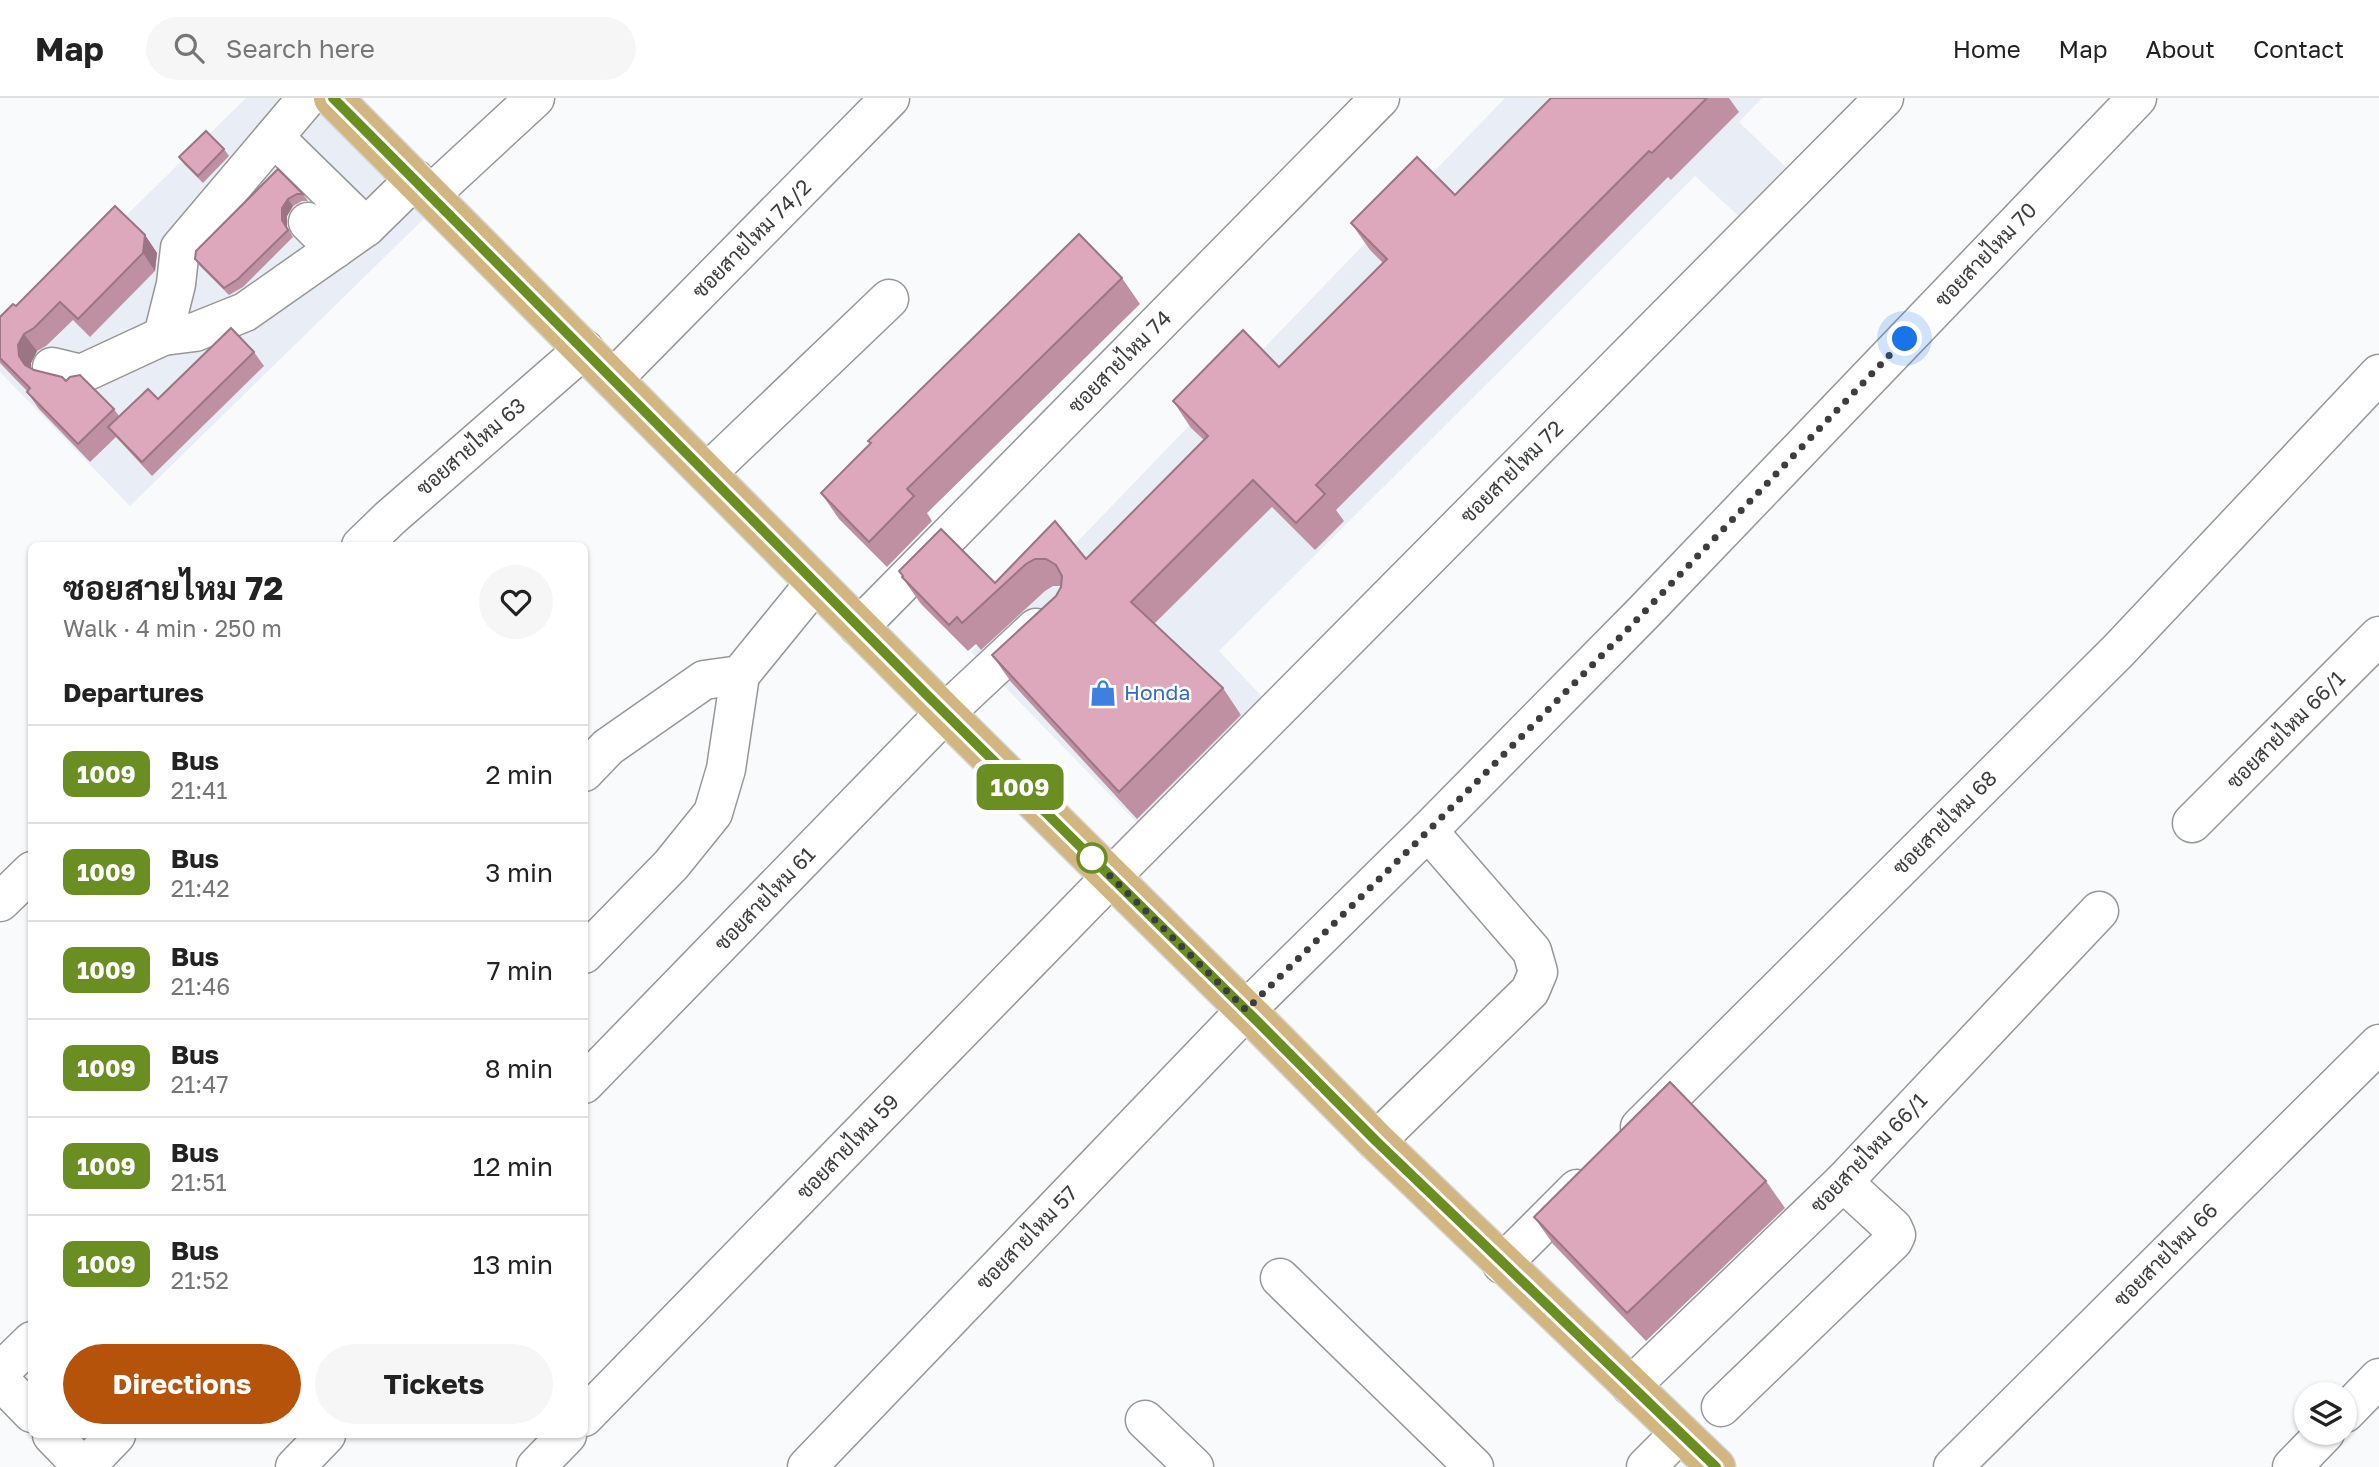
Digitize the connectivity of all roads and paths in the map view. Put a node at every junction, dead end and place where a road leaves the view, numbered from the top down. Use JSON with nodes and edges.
{"nodes":[{"id":1,"x":307,"y":98,"type":"edge"},
{"id":2,"x":333,"y":98,"type":"edge"},
{"id":3,"x":535,"y":98,"type":"edge"},
{"id":4,"x":890,"y":98,"type":"edge"},
{"id":5,"x":1380,"y":98,"type":"edge"},
{"id":6,"x":1884,"y":98,"type":"edge"},
{"id":7,"x":2137,"y":98,"type":"edge"},
{"id":8,"x":266,"y":162,"type":"junction"},
{"id":9,"x":422,"y":188,"type":"junction"},
{"id":10,"x":308,"y":222,"type":"dead end"},
{"id":11,"x":366,"y":227,"type":"junction"},
{"id":12,"x":335,"y":249,"type":"junction"},
{"id":13,"x":889,"y":299,"type":"dead end"},
{"id":14,"x":163,"y":337,"type":"junction"},
{"id":15,"x":584,"y":349,"type":"junction"},
{"id":16,"x":52,"y":367,"type":"dead end"},
{"id":17,"x":2379,"y":374,"type":"edge"},
{"id":18,"x":613,"y":379,"type":"junction"},
{"id":19,"x":707,"y":473,"type":"junction"},
{"id":20,"x":365,"y":542,"type":"edge"},
{"id":21,"x":816,"y":583,"type":"junction"},
{"id":22,"x":1059,"y":607,"type":"edge"},
{"id":23,"x":859,"y":627,"type":"junction"},
{"id":24,"x":2379,"y":636,"type":"edge"},
{"id":25,"x":740,"y":675,"type":"junction"},
{"id":26,"x":945,"y":713,"type":"junction"},
{"id":27,"x":588,"y":768,"type":"edge"},
{"id":28,"x":2192,"y":823,"type":"dead end"},
{"id":29,"x":1428,"y":831,"type":"junction"},
{"id":30,"x":28,"y":875,"type":"edge"},
{"id":31,"x":1111,"y":877,"type":"junction"},
{"id":32,"x":0,"y":902,"type":"edge"},
{"id":33,"x":2099,"y":911,"type":"dead end"},
{"id":34,"x":588,"y":950,"type":"edge"},
{"id":35,"x":1246,"y":1010,"type":"junction"},
{"id":36,"x":2379,"y":1044,"type":"edge"},
{"id":37,"x":588,"y":1080,"type":"edge"},
{"id":38,"x":1376,"y":1141,"type":"junction"},
{"id":39,"x":1843,"y":1182,"type":"junction"},
{"id":40,"x":1502,"y":1264,"type":"junction"},
{"id":41,"x":1280,"y":1278,"type":"dead end"},
{"id":42,"x":28,"y":1345,"type":"edge"},
{"id":43,"x":0,"y":1372,"type":"edge"},
{"id":44,"x":2379,"y":1378,"type":"edge"},
{"id":45,"x":0,"y":1380,"type":"edge"},
{"id":46,"x":1631,"y":1386,"type":"junction"},
{"id":47,"x":2357,"y":1401,"type":"edge"},
{"id":48,"x":1721,"y":1408,"type":"dead end"},
{"id":49,"x":28,"y":1409,"type":"edge"},
{"id":50,"x":588,"y":1413,"type":"edge"},
{"id":51,"x":1145,"y":1420,"type":"dead end"},
{"id":52,"x":1680,"y":1433,"type":"junction"},
{"id":53,"x":55,"y":1438,"type":"edge"},
{"id":54,"x":113,"y":1438,"type":"edge"},
{"id":55,"x":323,"y":1438,"type":"edge"},
{"id":56,"x":564,"y":1438,"type":"edge"},
{"id":57,"x":2313,"y":1445,"type":"edge"},
{"id":58,"x":84,"y":1467,"type":"edge"},
{"id":59,"x":295,"y":1467,"type":"edge"},
{"id":60,"x":536,"y":1467,"type":"edge"},
{"id":61,"x":807,"y":1467,"type":"edge"},
{"id":62,"x":1194,"y":1467,"type":"edge"},
{"id":63,"x":1474,"y":1467,"type":"edge"},
{"id":64,"x":1646,"y":1467,"type":"edge"},
{"id":65,"x":1716,"y":1467,"type":"edge"},
{"id":66,"x":1953,"y":1467,"type":"edge"},
{"id":67,"x":2292,"y":1467,"type":"edge"}],
"edges":[{"from":1,"to":8,"type":"street"},
{"from":2,"to":9,"type":"main road"},
{"from":3,"to":9,"type":"street"},
{"from":4,"to":18,"type":"street","name":"ซอยสายไหม 74/2"},
{"from":5,"to":23,"type":"street","name":"ซอยสายไหม 74"},
{"from":6,"to":31,"type":"street","name":"ซอยสายไหม 72"},
{"from":7,"to":29,"type":"street","name":"ซอยสายไหม 70"},
{"from":8,"to":11,"type":"street"},
{"from":8,"to":14,"type":"street"},
{"from":9,"to":11,"type":"street"},
{"from":9,"to":15,"type":"main road"},
{"from":10,"to":12,"type":"street"},
{"from":11,"to":12,"type":"street"},
{"from":12,"to":14,"type":"street"},
{"from":13,"to":19,"type":"street"},
{"from":14,"to":16,"type":"street"},
{"from":15,"to":18,"type":"main road"},
{"from":15,"to":20,"type":"street","name":"ซอยสายไหม 63"},
{"from":17,"to":40,"type":"street","name":"ซอยสายไหม 68"},
{"from":18,"to":19,"type":"main road"},
{"from":19,"to":21,"type":"main road"},
{"from":21,"to":23,"type":"main road"},
{"from":21,"to":25,"type":"street"},
{"from":22,"to":26,"type":"street","name":"ซอยสายไหม 61"},
{"from":23,"to":26,"type":"main road"},
{"from":24,"to":28,"type":"street","name":"ซอยสายไหม 66/1"},
{"from":25,"to":27,"type":"street"},
{"from":25,"to":34,"type":"street"},
{"from":26,"to":31,"type":"main road"},
{"from":26,"to":37,"type":"street","name":"ซอยสายไหม 61"},
{"from":29,"to":35,"type":"street","name":"ซอยสายไหม 70"},
{"from":29,"to":38,"type":"street"},
{"from":30,"to":32,"type":"street"},
{"from":31,"to":35,"type":"main road"},
{"from":31,"to":50,"type":"street","name":"ซอยสายไหม 59"},
{"from":33,"to":39,"type":"street","name":"ซอยสายไหม 66/1"},
{"from":35,"to":38,"type":"main road"},
{"from":35,"to":61,"type":"street","name":"ซอยสายไหม 57"},
{"from":36,"to":66,"type":"street","name":"ซอยสายไหม 66"},
{"from":38,"to":40,"type":"main road"},
{"from":39,"to":46,"type":"street","name":"ซอยสายไหม 66/1"},
{"from":39,"to":48,"type":"street"},
{"from":40,"to":46,"type":"main road"},
{"from":41,"to":63,"type":"street"},
{"from":42,"to":43,"type":"street"},
{"from":44,"to":47,"type":"street"},
{"from":45,"to":49,"type":"street"},
{"from":46,"to":52,"type":"main road"},
{"from":51,"to":62,"type":"street"},
{"from":52,"to":64,"type":"street"},
{"from":52,"to":65,"type":"main road"},
{"from":53,"to":58,"type":"street"},
{"from":54,"to":58,"type":"street"},
{"from":55,"to":59,"type":"street"},
{"from":56,"to":60,"type":"street"},
{"from":57,"to":67,"type":"street"}]}
